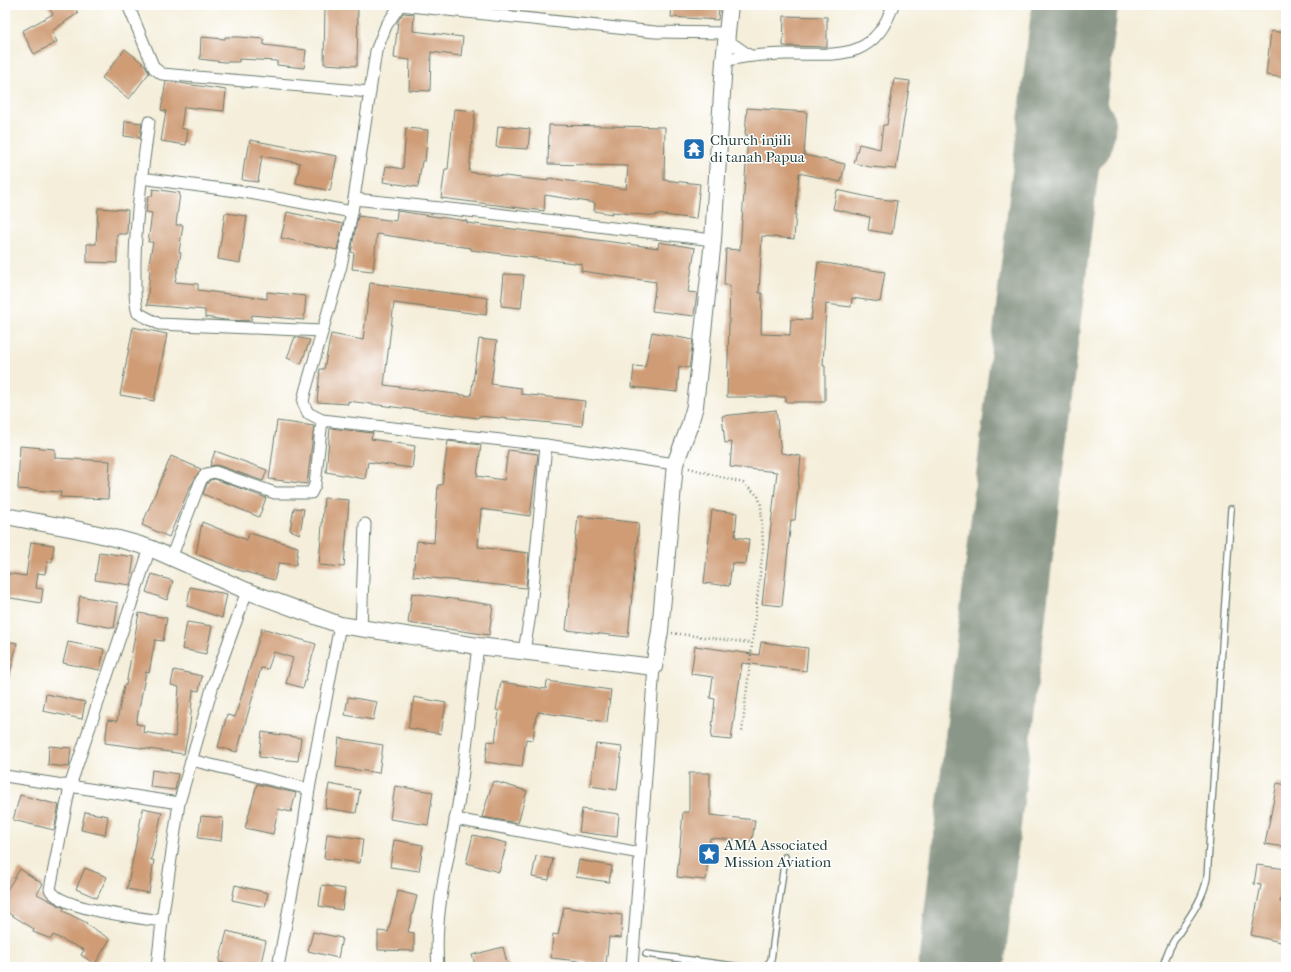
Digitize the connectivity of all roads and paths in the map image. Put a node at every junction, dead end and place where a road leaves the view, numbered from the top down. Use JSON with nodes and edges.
{"nodes":[{"id":1,"x":128,"y":5,"type":"edge"},
{"id":2,"x":730,"y":5,"type":"edge"},
{"id":3,"x":893,"y":5,"type":"edge"},
{"id":4,"x":728,"y":36,"type":"junction"},
{"id":5,"x":750,"y":56,"type":"junction"},
{"id":6,"x":724,"y":61,"type":"junction"},
{"id":7,"x":370,"y":92,"type":"junction"},
{"id":8,"x":149,"y":122,"type":"dead end"},
{"id":9,"x":141,"y":178,"type":"junction"},
{"id":10,"x":354,"y":199,"type":"junction"},
{"id":11,"x":352,"y":212,"type":"junction"},
{"id":12,"x":713,"y":240,"type":"junction"},
{"id":13,"x":322,"y":331,"type":"junction"},
{"id":14,"x":322,"y":420,"type":"junction"},
{"id":15,"x":546,"y":445,"type":"junction"},
{"id":16,"x":675,"y":464,"type":"junction"},
{"id":17,"x":1231,"y":509,"type":"dead end"},
{"id":18,"x":5,"y":516,"type":"edge"},
{"id":19,"x":365,"y":524,"type":"dead end"},
{"id":20,"x":150,"y":548,"type":"junction"},
{"id":21,"x":171,"y":558,"type":"junction"},
{"id":22,"x":247,"y":591,"type":"junction"},
{"id":23,"x":340,"y":626,"type":"junction"},
{"id":24,"x":361,"y":630,"type":"junction"},
{"id":25,"x":660,"y":631,"type":"junction"},
{"id":26,"x":751,"y":643,"type":"junction"},
{"id":27,"x":478,"y":646,"type":"junction"},
{"id":28,"x":524,"y":651,"type":"junction"},
{"id":29,"x":654,"y":667,"type":"junction"},
{"id":30,"x":742,"y":732,"type":"dead end"},
{"id":31,"x":191,"y":760,"type":"junction"},
{"id":32,"x":5,"y":776,"type":"edge"},
{"id":33,"x":70,"y":786,"type":"junction"},
{"id":34,"x":309,"y":789,"type":"junction"},
{"id":35,"x":179,"y":803,"type":"junction"},
{"id":36,"x":455,"y":819,"type":"junction"},
{"id":37,"x":640,"y":853,"type":"junction"},
{"id":38,"x":785,"y":857,"type":"dead end"},
{"id":39,"x":162,"y":921,"type":"junction"},
{"id":40,"x":646,"y":954,"type":"dead end"},
{"id":41,"x":157,"y":967,"type":"edge"},
{"id":42,"x":278,"y":967,"type":"edge"},
{"id":43,"x":438,"y":967,"type":"edge"},
{"id":44,"x":632,"y":967,"type":"edge"},
{"id":45,"x":1163,"y":967,"type":"edge"}],
"edges":[{"from":1,"to":7,"type":"street"},
{"from":2,"to":4,"type":"street"},
{"from":3,"to":5,"type":"street"},
{"from":4,"to":5,"type":"street"},
{"from":4,"to":6,"type":"street"},
{"from":4,"to":7,"type":"street"},
{"from":5,"to":6,"type":"street"},
{"from":6,"to":12,"type":"street"},
{"from":7,"to":10,"type":"street"},
{"from":8,"to":9,"type":"street"},
{"from":9,"to":11,"type":"street"},
{"from":9,"to":13,"type":"street"},
{"from":10,"to":11,"type":"street"},
{"from":10,"to":12,"type":"street"},
{"from":11,"to":13,"type":"street"},
{"from":12,"to":16,"type":"street"},
{"from":13,"to":14,"type":"street"},
{"from":14,"to":15,"type":"street"},
{"from":14,"to":21,"type":"street"},
{"from":15,"to":16,"type":"street"},
{"from":15,"to":28,"type":"street"},
{"from":16,"to":25,"type":"street"},
{"from":16,"to":26,"type":"path"},
{"from":17,"to":45,"type":"lane"},
{"from":18,"to":20,"type":"street"},
{"from":19,"to":24,"type":"street"},
{"from":20,"to":21,"type":"street"},
{"from":20,"to":33,"type":"street"},
{"from":21,"to":22,"type":"street"},
{"from":22,"to":23,"type":"street"},
{"from":22,"to":31,"type":"street"},
{"from":23,"to":24,"type":"street"},
{"from":23,"to":34,"type":"street"},
{"from":24,"to":27,"type":"street"},
{"from":25,"to":26,"type":"path"},
{"from":25,"to":29,"type":"street"},
{"from":26,"to":30,"type":"path"},
{"from":27,"to":28,"type":"street"},
{"from":27,"to":36,"type":"street"},
{"from":28,"to":29,"type":"street"},
{"from":29,"to":37,"type":"street"},
{"from":31,"to":34,"type":"street"},
{"from":31,"to":35,"type":"street"},
{"from":32,"to":33,"type":"street"},
{"from":33,"to":35,"type":"street"},
{"from":33,"to":39,"type":"street"},
{"from":34,"to":42,"type":"street"},
{"from":35,"to":39,"type":"street"},
{"from":36,"to":37,"type":"street"},
{"from":36,"to":43,"type":"street"},
{"from":37,"to":44,"type":"street"},
{"from":38,"to":40,"type":"lane"},
{"from":39,"to":41,"type":"street"}]}
